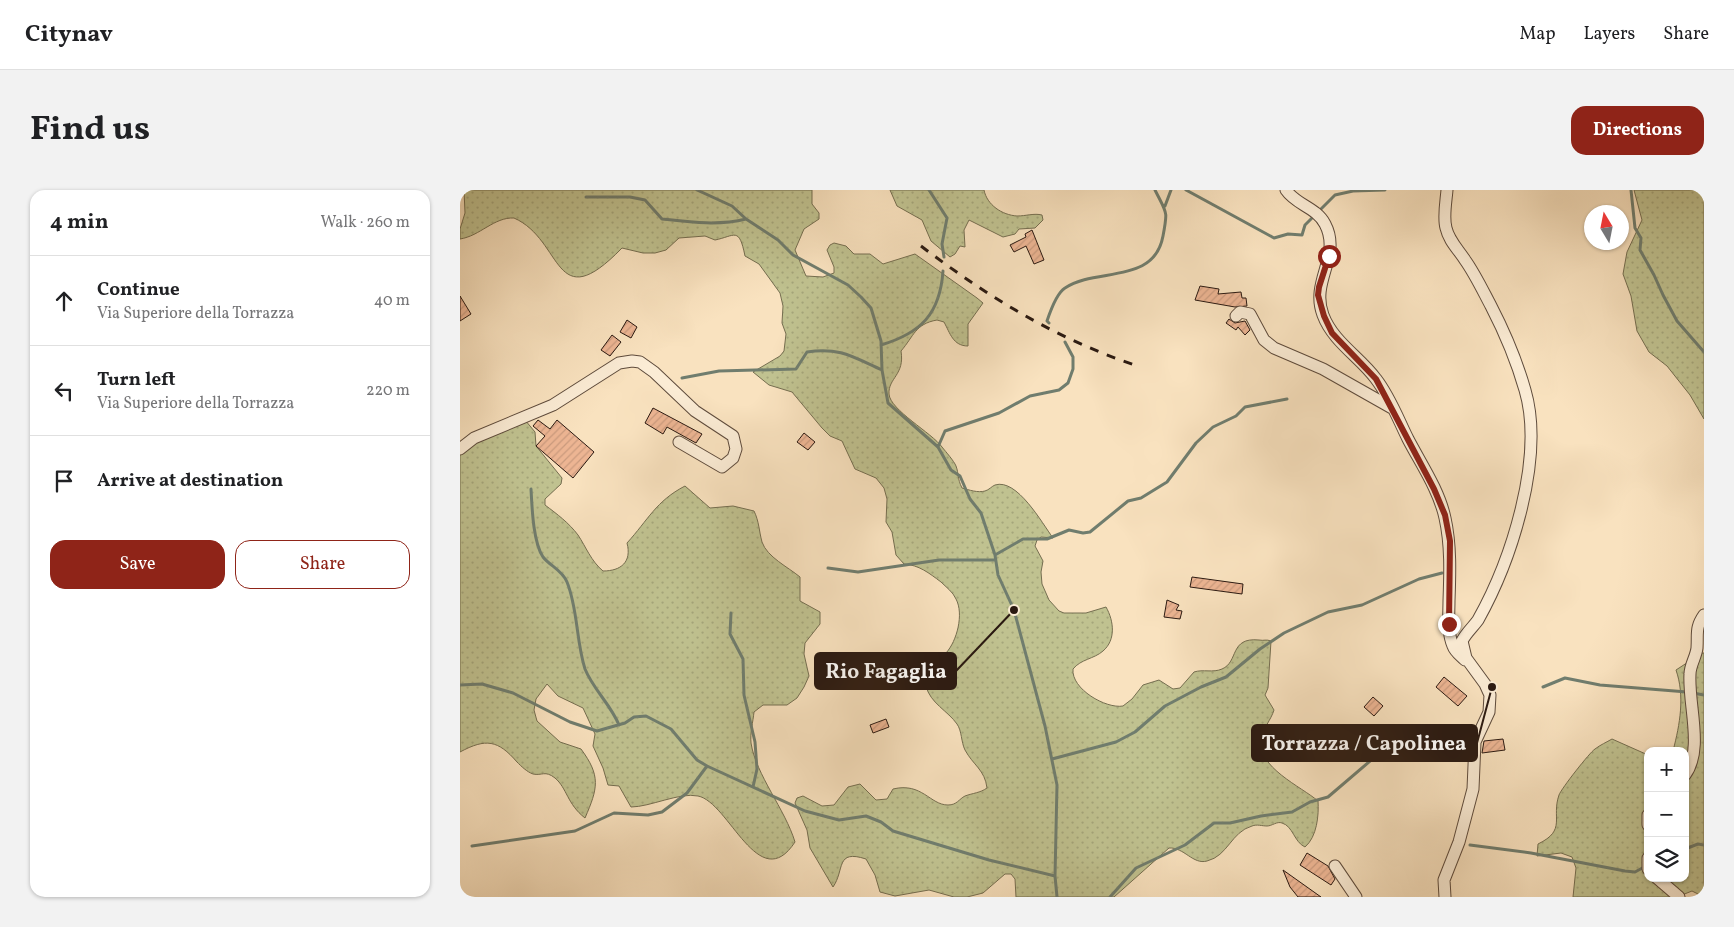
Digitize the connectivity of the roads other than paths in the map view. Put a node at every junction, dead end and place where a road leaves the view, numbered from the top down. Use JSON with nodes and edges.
{"nodes":[{"id":1,"x":1286,"y":190,"type":"edge"},
{"id":2,"x":1447,"y":190,"type":"edge"},
{"id":3,"x":1236,"y":316,"type":"dead end"},
{"id":4,"x":1394,"y":409,"type":"junction"},
{"id":5,"x":679,"y":442,"type":"dead end"},
{"id":6,"x":460,"y":449,"type":"edge"},
{"id":7,"x":1704,"y":615,"type":"edge"},
{"id":8,"x":1470,"y":664,"type":"junction"},
{"id":9,"x":1689,"y":770,"type":"edge"},
{"id":10,"x":1335,"y":866,"type":"dead end"},
{"id":11,"x":1661,"y":882,"type":"edge"},
{"id":12,"x":1356,"y":897,"type":"edge"},
{"id":13,"x":1445,"y":897,"type":"edge"},
{"id":14,"x":1678,"y":897,"type":"edge"}],
"edges":[{"from":1,"to":4,"type":"street"},
{"from":2,"to":8,"type":"street"},
{"from":3,"to":4,"type":"street"},
{"from":4,"to":8,"type":"street"},
{"from":5,"to":6,"type":"street"},
{"from":7,"to":9,"type":"street"},
{"from":8,"to":13,"type":"street"},
{"from":10,"to":12,"type":"street"},
{"from":11,"to":14,"type":"street"}]}
